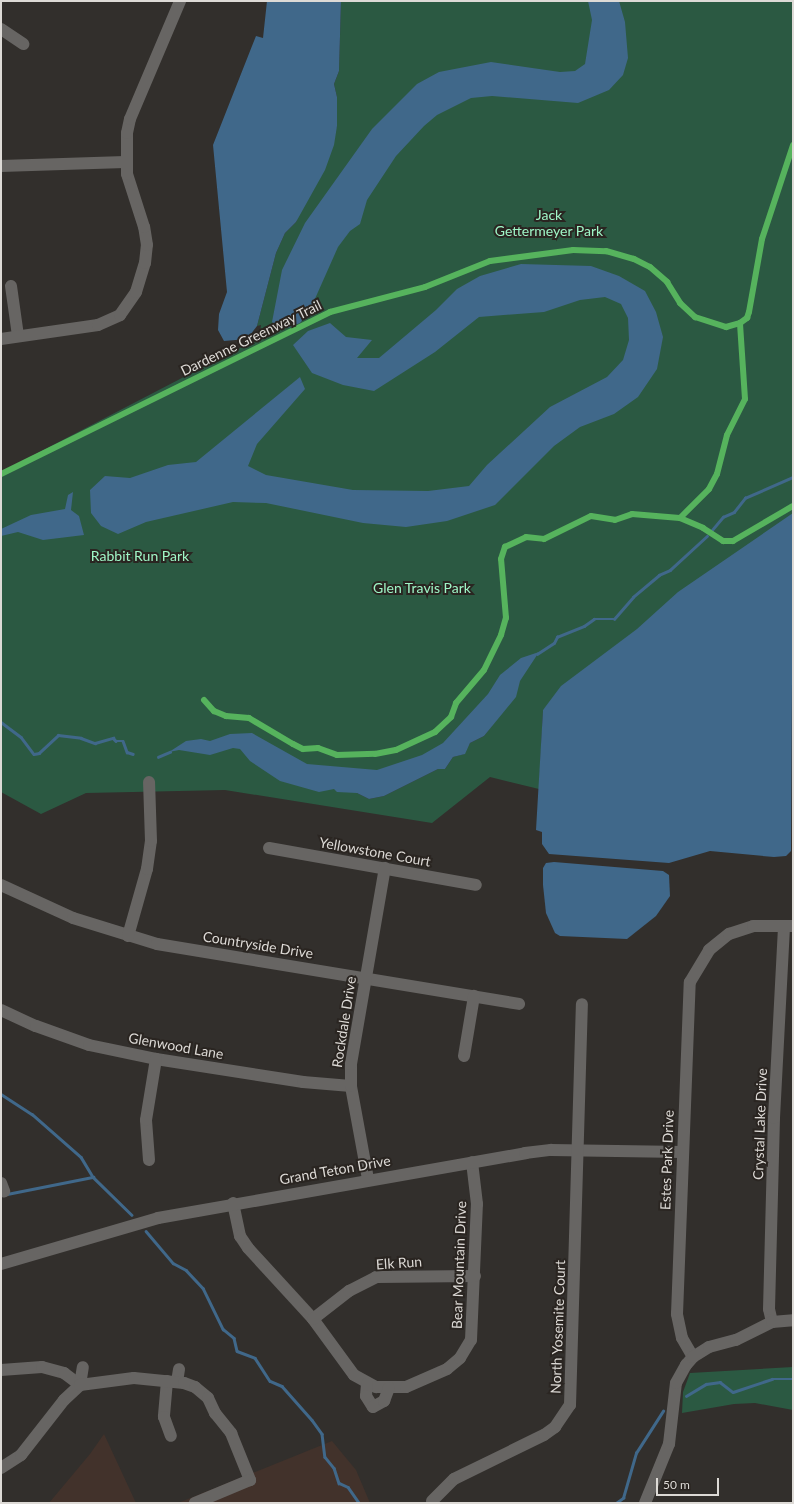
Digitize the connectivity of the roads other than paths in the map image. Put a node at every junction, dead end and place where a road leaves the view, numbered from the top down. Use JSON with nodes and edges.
{"nodes":[{"id":1,"x":180,"y":1,"type":"edge"},
{"id":2,"x":1,"y":29,"type":"edge"},
{"id":3,"x":24,"y":44,"type":"dead end"},
{"id":4,"x":125,"y":162,"type":"junction"},
{"id":5,"x":1,"y":166,"type":"edge"},
{"id":6,"x":11,"y":286,"type":"dead end"},
{"id":7,"x":18,"y":336,"type":"junction"},
{"id":8,"x":1,"y":339,"type":"edge"},
{"id":9,"x":149,"y":782,"type":"dead end"},
{"id":10,"x":269,"y":848,"type":"dead end"},
{"id":11,"x":385,"y":868,"type":"junction"},
{"id":12,"x":1,"y":885,"type":"edge"},
{"id":13,"x":476,"y":885,"type":"dead end"},
{"id":14,"x":788,"y":926,"type":"edge"},
{"id":15,"x":128,"y":936,"type":"junction"},
{"id":16,"x":365,"y":978,"type":"junction"},
{"id":17,"x":474,"y":996,"type":"junction"},
{"id":18,"x":519,"y":1004,"type":"dead end"},
{"id":19,"x":582,"y":1004,"type":"dead end"},
{"id":20,"x":1,"y":1010,"type":"edge"},
{"id":21,"x":464,"y":1056,"type":"dead end"},
{"id":22,"x":156,"y":1059,"type":"junction"},
{"id":23,"x":351,"y":1086,"type":"junction"},
{"id":24,"x":579,"y":1151,"type":"junction"},
{"id":25,"x":682,"y":1152,"type":"junction"},
{"id":26,"x":149,"y":1160,"type":"dead end"},
{"id":27,"x":472,"y":1162,"type":"junction"},
{"id":28,"x":368,"y":1180,"type":"junction"},
{"id":29,"x":233,"y":1203,"type":"junction"},
{"id":30,"x":1,"y":1264,"type":"edge"},
{"id":31,"x":475,"y":1276,"type":"junction"},
{"id":32,"x":313,"y":1319,"type":"junction"},
{"id":33,"x":793,"y":1320,"type":"edge"},
{"id":34,"x":772,"y":1322,"type":"junction"},
{"id":35,"x":693,"y":1357,"type":"junction"},
{"id":36,"x":83,"y":1367,"type":"dead end"},
{"id":37,"x":1,"y":1370,"type":"edge"},
{"id":38,"x":179,"y":1370,"type":"dead end"},
{"id":39,"x":172,"y":1381,"type":"junction"},
{"id":40,"x":367,"y":1384,"type":"junction"},
{"id":41,"x":80,"y":1385,"type":"junction"},
{"id":42,"x":388,"y":1388,"type":"junction"},
{"id":43,"x":171,"y":1436,"type":"dead end"},
{"id":44,"x":1,"y":1468,"type":"edge"},
{"id":45,"x":432,"y":1501,"type":"dead end"},
{"id":46,"x":195,"y":1503,"type":"edge"},
{"id":47,"x":645,"y":1503,"type":"edge"}],
"edges":[{"from":1,"to":4,"type":"street"},
{"from":2,"to":3,"type":"street"},
{"from":4,"to":5,"type":"street"},
{"from":4,"to":7,"type":"street"},
{"from":6,"to":7,"type":"street"},
{"from":7,"to":8,"type":"street"},
{"from":9,"to":15,"type":"street"},
{"from":10,"to":11,"type":"street","name":"Yellowstone Court"},
{"from":11,"to":13,"type":"street","name":"Yellowstone Court"},
{"from":11,"to":16,"type":"street","name":"Rockdale Drive"},
{"from":12,"to":15,"type":"street","name":"Countryside Drive"},
{"from":14,"to":25,"type":"street","name":"Estes Park Drive"},
{"from":14,"to":34,"type":"street","name":"Crystal Lake Drive"},
{"from":15,"to":16,"type":"street","name":"Countryside Drive"},
{"from":16,"to":17,"type":"street","name":"Countryside Drive"},
{"from":16,"to":23,"type":"street","name":"Rockdale Drive"},
{"from":17,"to":18,"type":"street","name":"Countryside Drive"},
{"from":17,"to":21,"type":"street"},
{"from":19,"to":24,"type":"street","name":"North Yosemite Court"},
{"from":20,"to":22,"type":"street","name":"Glenwood Lane"},
{"from":22,"to":23,"type":"street","name":"Glenwood Lane"},
{"from":22,"to":26,"type":"street"},
{"from":23,"to":28,"type":"street","name":"Rockdale Drive"},
{"from":24,"to":25,"type":"street","name":"Grand Teton Drive"},
{"from":24,"to":27,"type":"street","name":"Grand Teton Drive"},
{"from":24,"to":45,"type":"street","name":"North Yosemite Court"},
{"from":25,"to":35,"type":"street","name":"Estes Park Drive"},
{"from":27,"to":28,"type":"street","name":"Grand Teton Drive"},
{"from":27,"to":31,"type":"street","name":"Bear Mountain Drive"},
{"from":28,"to":29,"type":"street","name":"Grand Teton Drive"},
{"from":29,"to":30,"type":"street","name":"Grand Teton Drive"},
{"from":29,"to":32,"type":"street","name":"Bear Mountain Drive"},
{"from":31,"to":32,"type":"street","name":"Elk Run"},
{"from":31,"to":42,"type":"street","name":"Bear Mountain Drive"},
{"from":32,"to":40,"type":"street","name":"Bear Mountain Drive"},
{"from":33,"to":34,"type":"street"},
{"from":34,"to":35,"type":"street"},
{"from":35,"to":47,"type":"street"},
{"from":36,"to":41,"type":"street"},
{"from":37,"to":41,"type":"street"},
{"from":38,"to":39,"type":"street"},
{"from":39,"to":41,"type":"street"},
{"from":39,"to":43,"type":"street"},
{"from":39,"to":46,"type":"street"},
{"from":40,"to":42,"type":"street","name":"Bear Mountain Drive"},
{"from":40,"to":42,"type":"street"},
{"from":41,"to":44,"type":"street"}]}
